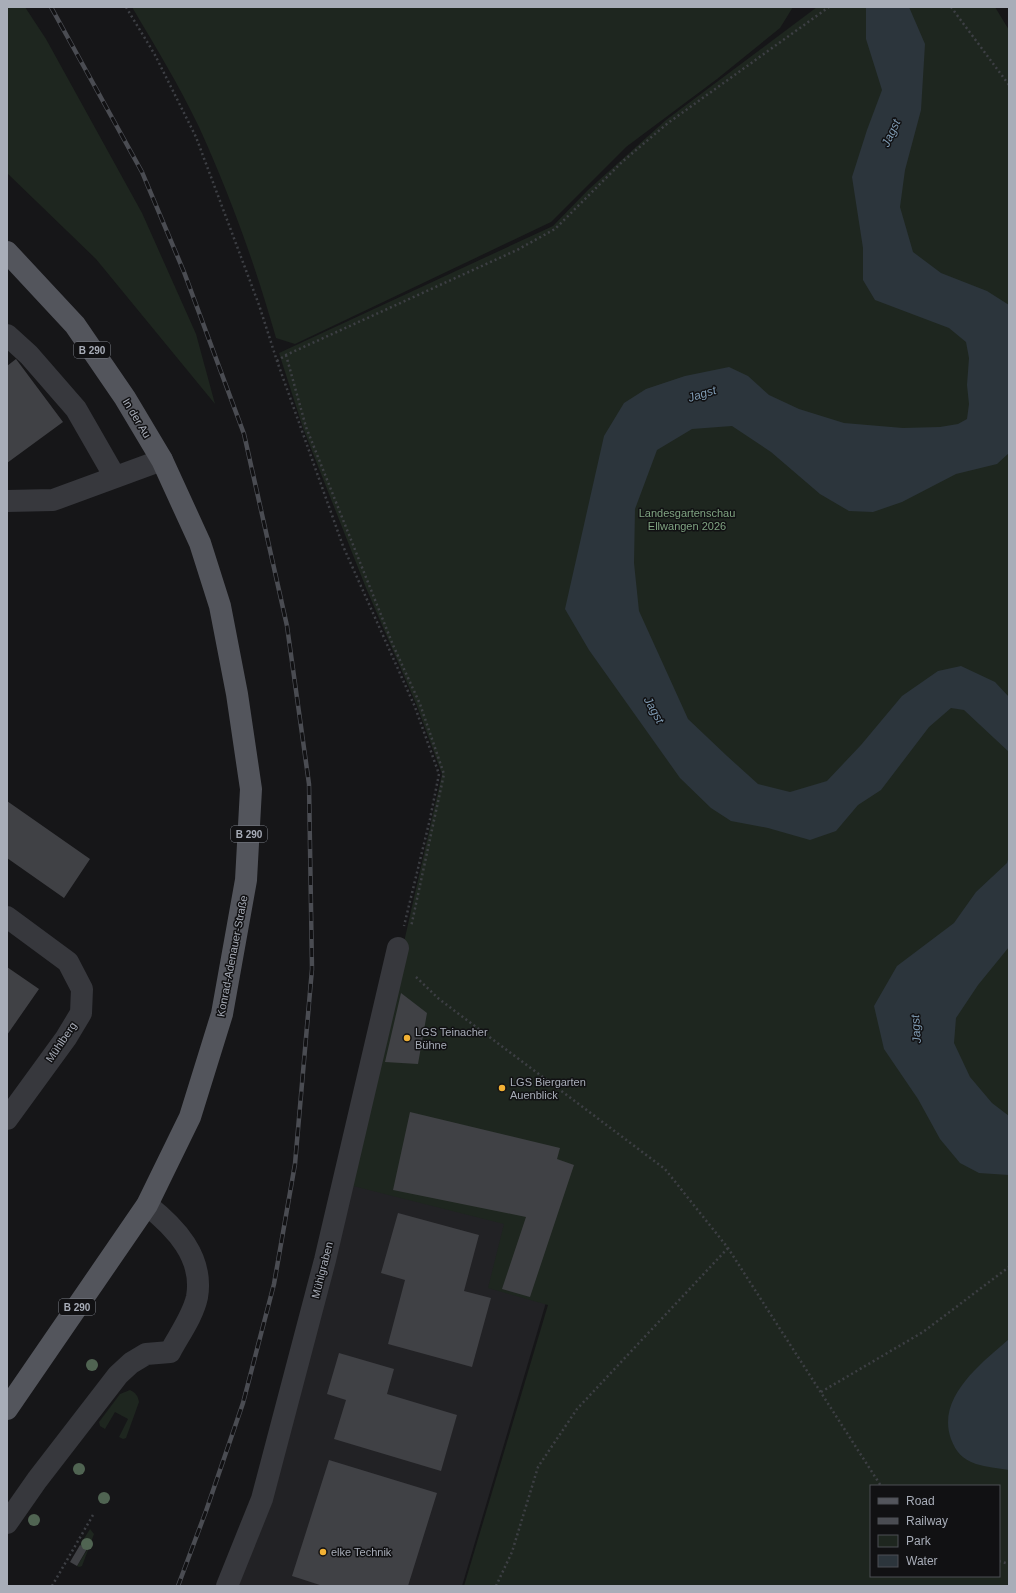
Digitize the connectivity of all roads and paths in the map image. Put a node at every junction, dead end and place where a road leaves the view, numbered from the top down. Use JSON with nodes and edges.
{"nodes":[{"id":1,"x":126,"y":7,"type":"edge"},
{"id":2,"x":829,"y":7,"type":"edge"},
{"id":3,"x":951,"y":7,"type":"edge"},
{"id":4,"x":1009,"y":85,"type":"edge"},
{"id":5,"x":7,"y":252,"type":"edge"},
{"id":6,"x":7,"y":335,"type":"edge"},
{"id":7,"x":286,"y":355,"type":"junction"},
{"id":8,"x":277,"y":361,"type":"junction"},
{"id":9,"x":162,"y":460,"type":"junction"},
{"id":10,"x":115,"y":477,"type":"junction"},
{"id":11,"x":7,"y":501,"type":"edge"},
{"id":12,"x":7,"y":917,"type":"edge"},
{"id":13,"x":410,"y":928,"type":"dead end"},
{"id":14,"x":398,"y":948,"type":"junction"},
{"id":15,"x":7,"y":1119,"type":"edge"},
{"id":16,"x":147,"y":1205,"type":"junction"},
{"id":17,"x":728,"y":1248,"type":"junction"},
{"id":18,"x":1009,"y":1267,"type":"edge"},
{"id":19,"x":822,"y":1392,"type":"junction"},
{"id":20,"x":7,"y":1409,"type":"edge"},
{"id":21,"x":880,"y":1485,"type":"edge"},
{"id":22,"x":93,"y":1515,"type":"dead end"},
{"id":23,"x":7,"y":1524,"type":"edge"},
{"id":24,"x":52,"y":1586,"type":"edge"},
{"id":25,"x":228,"y":1586,"type":"edge"},
{"id":26,"x":496,"y":1586,"type":"edge"}],
"edges":[{"from":1,"to":8,"type":"path"},
{"from":2,"to":7,"type":"path"},
{"from":3,"to":4,"type":"path"},
{"from":5,"to":9,"type":"main road","name":"In der Au","number":"B 290"},
{"from":6,"to":10,"type":"street"},
{"from":7,"to":8,"type":"path"},
{"from":7,"to":13,"type":"path"},
{"from":8,"to":14,"type":"path"},
{"from":9,"to":10,"type":"street"},
{"from":9,"to":16,"type":"main road","name":"Konrad-Adenauer-Straße","number":"B 290"},
{"from":10,"to":11,"type":"street"},
{"from":12,"to":15,"type":"street","name":"Mühlberg"},
{"from":14,"to":17,"type":"path"},
{"from":14,"to":25,"type":"street","name":"Mühlgraben"},
{"from":16,"to":20,"type":"main road","name":"Konrad-Adenauer-Straße","number":"B 290"},
{"from":16,"to":23,"type":"street"},
{"from":17,"to":19,"type":"path"},
{"from":17,"to":26,"type":"path"},
{"from":18,"to":19,"type":"path"},
{"from":19,"to":21,"type":"path"},
{"from":22,"to":24,"type":"path"}]}
